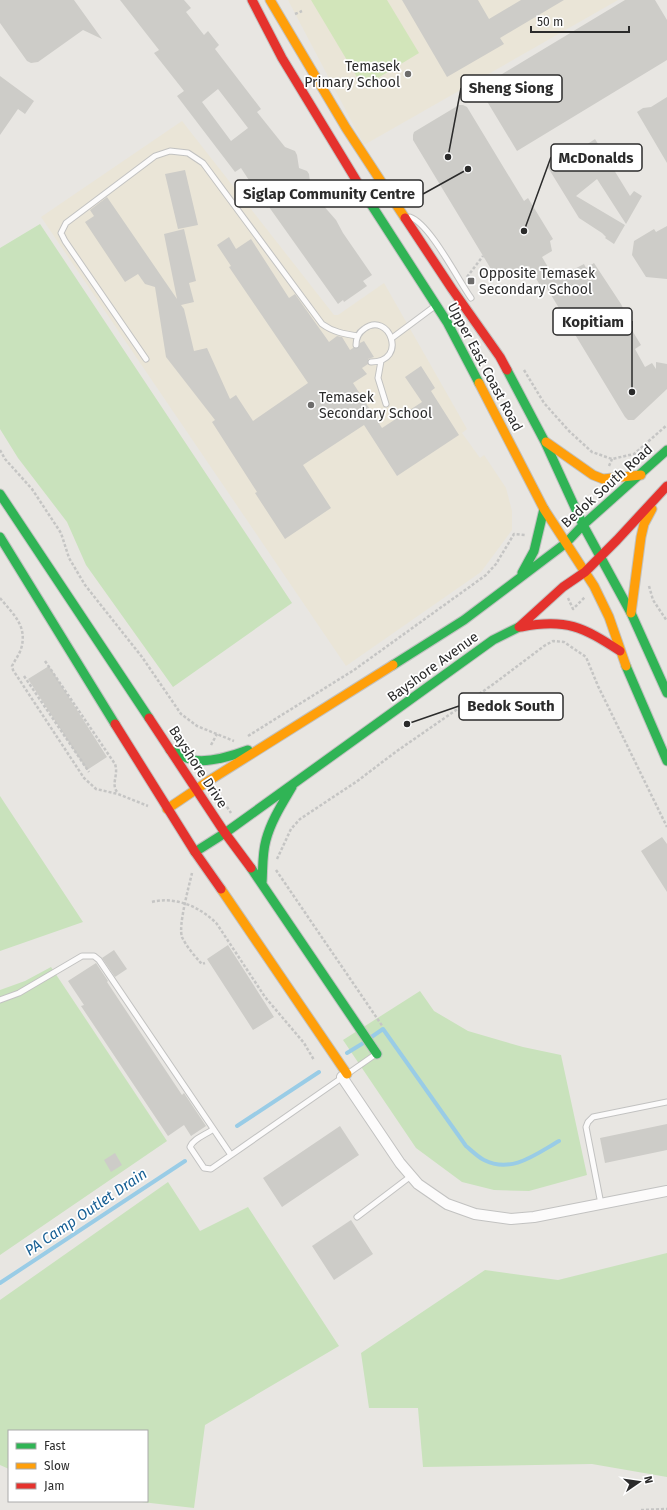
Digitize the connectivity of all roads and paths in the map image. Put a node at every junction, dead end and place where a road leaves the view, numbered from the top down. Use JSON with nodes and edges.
{"nodes":[{"id":1,"x":252,"y":0,"type":"edge"},
{"id":2,"x":272,"y":2,"type":"edge"},
{"id":3,"x":302,"y":11,"type":"dead end"},
{"id":4,"x":295,"y":14,"type":"dead end"},
{"id":5,"x":403,"y":215,"type":"junction"},
{"id":6,"x":483,"y":256,"type":"dead end"},
{"id":7,"x":462,"y":284,"type":"junction"},
{"id":8,"x":471,"y":298,"type":"dead end"},
{"id":9,"x":436,"y":306,"type":"junction"},
{"id":10,"x":358,"y":336,"type":"junction"},
{"id":11,"x":392,"y":338,"type":"junction"},
{"id":12,"x":356,"y":346,"type":"dead end"},
{"id":13,"x":146,"y":359,"type":"dead end"},
{"id":14,"x":381,"y":361,"type":"junction"},
{"id":15,"x":371,"y":362,"type":"dead end"},
{"id":16,"x":386,"y":404,"type":"dead end"},
{"id":17,"x":667,"y":425,"type":"edge"},
{"id":18,"x":545,"y":442,"type":"junction"},
{"id":19,"x":0,"y":450,"type":"edge"},
{"id":20,"x":667,"y":450,"type":"edge"},
{"id":21,"x":612,"y":458,"type":"dead end"},
{"id":22,"x":641,"y":475,"type":"junction"},
{"id":23,"x":665,"y":488,"type":"edge"},
{"id":24,"x":0,"y":494,"type":"edge"},
{"id":25,"x":544,"y":509,"type":"junction"},
{"id":26,"x":583,"y":525,"type":"junction"},
{"id":27,"x":524,"y":534,"type":"dead end"},
{"id":28,"x":0,"y":537,"type":"edge"},
{"id":29,"x":566,"y":543,"type":"junction"},
{"id":30,"x":600,"y":556,"type":"junction"},
{"id":31,"x":585,"y":572,"type":"junction"},
{"id":32,"x":518,"y":581,"type":"junction"},
{"id":33,"x":648,"y":582,"type":"dead end"},
{"id":34,"x":0,"y":598,"type":"edge"},
{"id":35,"x":631,"y":613,"type":"junction"},
{"id":36,"x":667,"y":621,"type":"edge"},
{"id":37,"x":518,"y":628,"type":"junction"},
{"id":38,"x":620,"y":652,"type":"junction"},
{"id":39,"x":45,"y":661,"type":"dead end"},
{"id":40,"x":24,"y":676,"type":"dead end"},
{"id":41,"x":667,"y":693,"type":"edge"},
{"id":42,"x":245,"y":737,"type":"dead end"},
{"id":43,"x":239,"y":739,"type":"dead end"},
{"id":44,"x":274,"y":740,"type":"junction"},
{"id":45,"x":170,"y":750,"type":"junction"},
{"id":46,"x":667,"y":760,"type":"edge"},
{"id":47,"x":89,"y":772,"type":"dead end"},
{"id":48,"x":210,"y":780,"type":"junction"},
{"id":49,"x":295,"y":783,"type":"junction"},
{"id":50,"x":196,"y":789,"type":"junction"},
{"id":51,"x":118,"y":794,"type":"junction"},
{"id":52,"x":167,"y":809,"type":"junction"},
{"id":53,"x":152,"y":812,"type":"dead end"},
{"id":54,"x":238,"y":824,"type":"junction"},
{"id":55,"x":667,"y":827,"type":"edge"},
{"id":56,"x":225,"y":833,"type":"junction"},
{"id":57,"x":195,"y":852,"type":"junction"},
{"id":58,"x":204,"y":865,"type":"junction"},
{"id":59,"x":188,"y":867,"type":"dead end"},
{"id":60,"x":192,"y":873,"type":"junction"},
{"id":61,"x":262,"y":883,"type":"junction"},
{"id":62,"x":152,"y":902,"type":"dead end"},
{"id":63,"x":185,"y":904,"type":"junction"},
{"id":64,"x":205,"y":963,"type":"dead end"},
{"id":65,"x":0,"y":1000,"type":"edge"},
{"id":66,"x":383,"y":1027,"type":"dead end"},
{"id":67,"x":377,"y":1054,"type":"joint"},
{"id":68,"x":314,"y":1060,"type":"dead end"},
{"id":69,"x":344,"y":1076,"type":"junction"},
{"id":70,"x":667,"y":1102,"type":"edge"},
{"id":71,"x":212,"y":1130,"type":"junction"},
{"id":72,"x":230,"y":1155,"type":"junction"},
{"id":73,"x":411,"y":1176,"type":"junction"},
{"id":74,"x":667,"y":1191,"type":"edge"},
{"id":75,"x":601,"y":1204,"type":"junction"},
{"id":76,"x":357,"y":1217,"type":"dead end"},
{"id":77,"x":667,"y":1509,"type":"edge"},
{"id":78,"x":642,"y":1510,"type":"edge"}],
"edges":[{"from":1,"to":9,"type":"main road","name":"Upper East Coast Road"},
{"from":2,"to":5,"type":"main road","name":"Upper East Coast Road"},
{"from":3,"to":4,"type":"path"},
{"from":5,"to":7,"type":"lane"},
{"from":5,"to":18,"type":"main road","name":"Upper East Coast Road"},
{"from":6,"to":7,"type":"path"},
{"from":7,"to":8,"type":"lane"},
{"from":9,"to":11,"type":"lane"},
{"from":9,"to":25,"type":"main road","name":"Upper East Coast Road"},
{"from":10,"to":11,"type":"lane"},
{"from":10,"to":12,"type":"lane"},
{"from":10,"to":13,"type":"lane"},
{"from":11,"to":14,"type":"lane"},
{"from":14,"to":15,"type":"lane"},
{"from":14,"to":16,"type":"lane"},
{"from":17,"to":21,"type":"path"},
{"from":18,"to":22,"type":"main road"},
{"from":18,"to":26,"type":"main road","name":"Upper East Coast Road"},
{"from":19,"to":43,"type":"path"},
{"from":20,"to":22,"type":"main road","name":"Bedok South Road"},
{"from":22,"to":26,"type":"main road","name":"Bedok South Road"},
{"from":23,"to":30,"type":"main road"},
{"from":23,"to":35,"type":"main road"},
{"from":24,"to":45,"type":"main road","name":"Bayshore Drive"},
{"from":25,"to":29,"type":"main road","name":"Upper East Coast Road"},
{"from":25,"to":32,"type":"main road"},
{"from":26,"to":29,"type":"main road","name":"Bedok South Road"},
{"from":26,"to":30,"type":"main road","name":"Upper East Coast Road"},
{"from":27,"to":42,"type":"path"},
{"from":28,"to":52,"type":"main road"},
{"from":29,"to":31,"type":"main road","name":"Upper East Coast Road"},
{"from":29,"to":32,"type":"main road","name":"Bayshore Avenue"},
{"from":30,"to":31,"type":"main road"},
{"from":30,"to":35,"type":"main road","name":"Upper East Coast Road"},
{"from":31,"to":37,"type":"main road","name":"Bayshore Avenue"},
{"from":31,"to":38,"type":"main road","name":"Upper East Coast Road"},
{"from":32,"to":44,"type":"main road","name":"Bayshore Avenue"},
{"from":33,"to":36,"type":"path"},
{"from":34,"to":51,"type":"path"},
{"from":35,"to":41,"type":"main road","name":"Upper East Coast Road"},
{"from":37,"to":38,"type":"main road"},
{"from":37,"to":49,"type":"main road","name":"Bayshore Avenue"},
{"from":38,"to":46,"type":"main road","name":"Upper East Coast Road"},
{"from":39,"to":51,"type":"path"},
{"from":40,"to":47,"type":"path"},
{"from":44,"to":45,"type":"main road","name":"Bayshore Avenue"},
{"from":44,"to":48,"type":"main road","name":"Bayshore Avenue"},
{"from":45,"to":50,"type":"main road","name":"Bayshore Drive"},
{"from":48,"to":50,"type":"main road","name":"Bayshore Avenue"},
{"from":48,"to":54,"type":"path"},
{"from":49,"to":54,"type":"main road","name":"Bayshore Avenue"},
{"from":49,"to":61,"type":"main road","name":"Bayshore Avenue"},
{"from":50,"to":52,"type":"main road","name":"Bayshore Avenue"},
{"from":50,"to":56,"type":"main road","name":"Bayshore Drive"},
{"from":51,"to":53,"type":"path"},
{"from":52,"to":57,"type":"main road"},
{"from":54,"to":56,"type":"main road","name":"Bayshore Avenue"},
{"from":55,"to":66,"type":"path"},
{"from":56,"to":57,"type":"main road","name":"Bayshore Avenue"},
{"from":56,"to":61,"type":"main road","name":"Bayshore Drive"},
{"from":57,"to":58,"type":"main road"},
{"from":58,"to":60,"type":"path"},
{"from":58,"to":69,"type":"main road"},
{"from":59,"to":60,"type":"path"},
{"from":60,"to":63,"type":"path"},
{"from":61,"to":67,"type":"main road","name":"Bayshore Drive"},
{"from":62,"to":63,"type":"path"},
{"from":63,"to":64,"type":"path"},
{"from":63,"to":68,"type":"path"},
{"from":65,"to":71,"type":"lane"},
{"from":67,"to":69,"type":"lane"},
{"from":69,"to":72,"type":"lane"},
{"from":69,"to":73,"type":"street"},
{"from":70,"to":75,"type":"lane"},
{"from":71,"to":72,"type":"lane"},
{"from":71,"to":72,"type":"lane"},
{"from":73,"to":75,"type":"street"},
{"from":73,"to":76,"type":"lane"},
{"from":74,"to":75,"type":"street"},
{"from":77,"to":78,"type":"path"}]}
